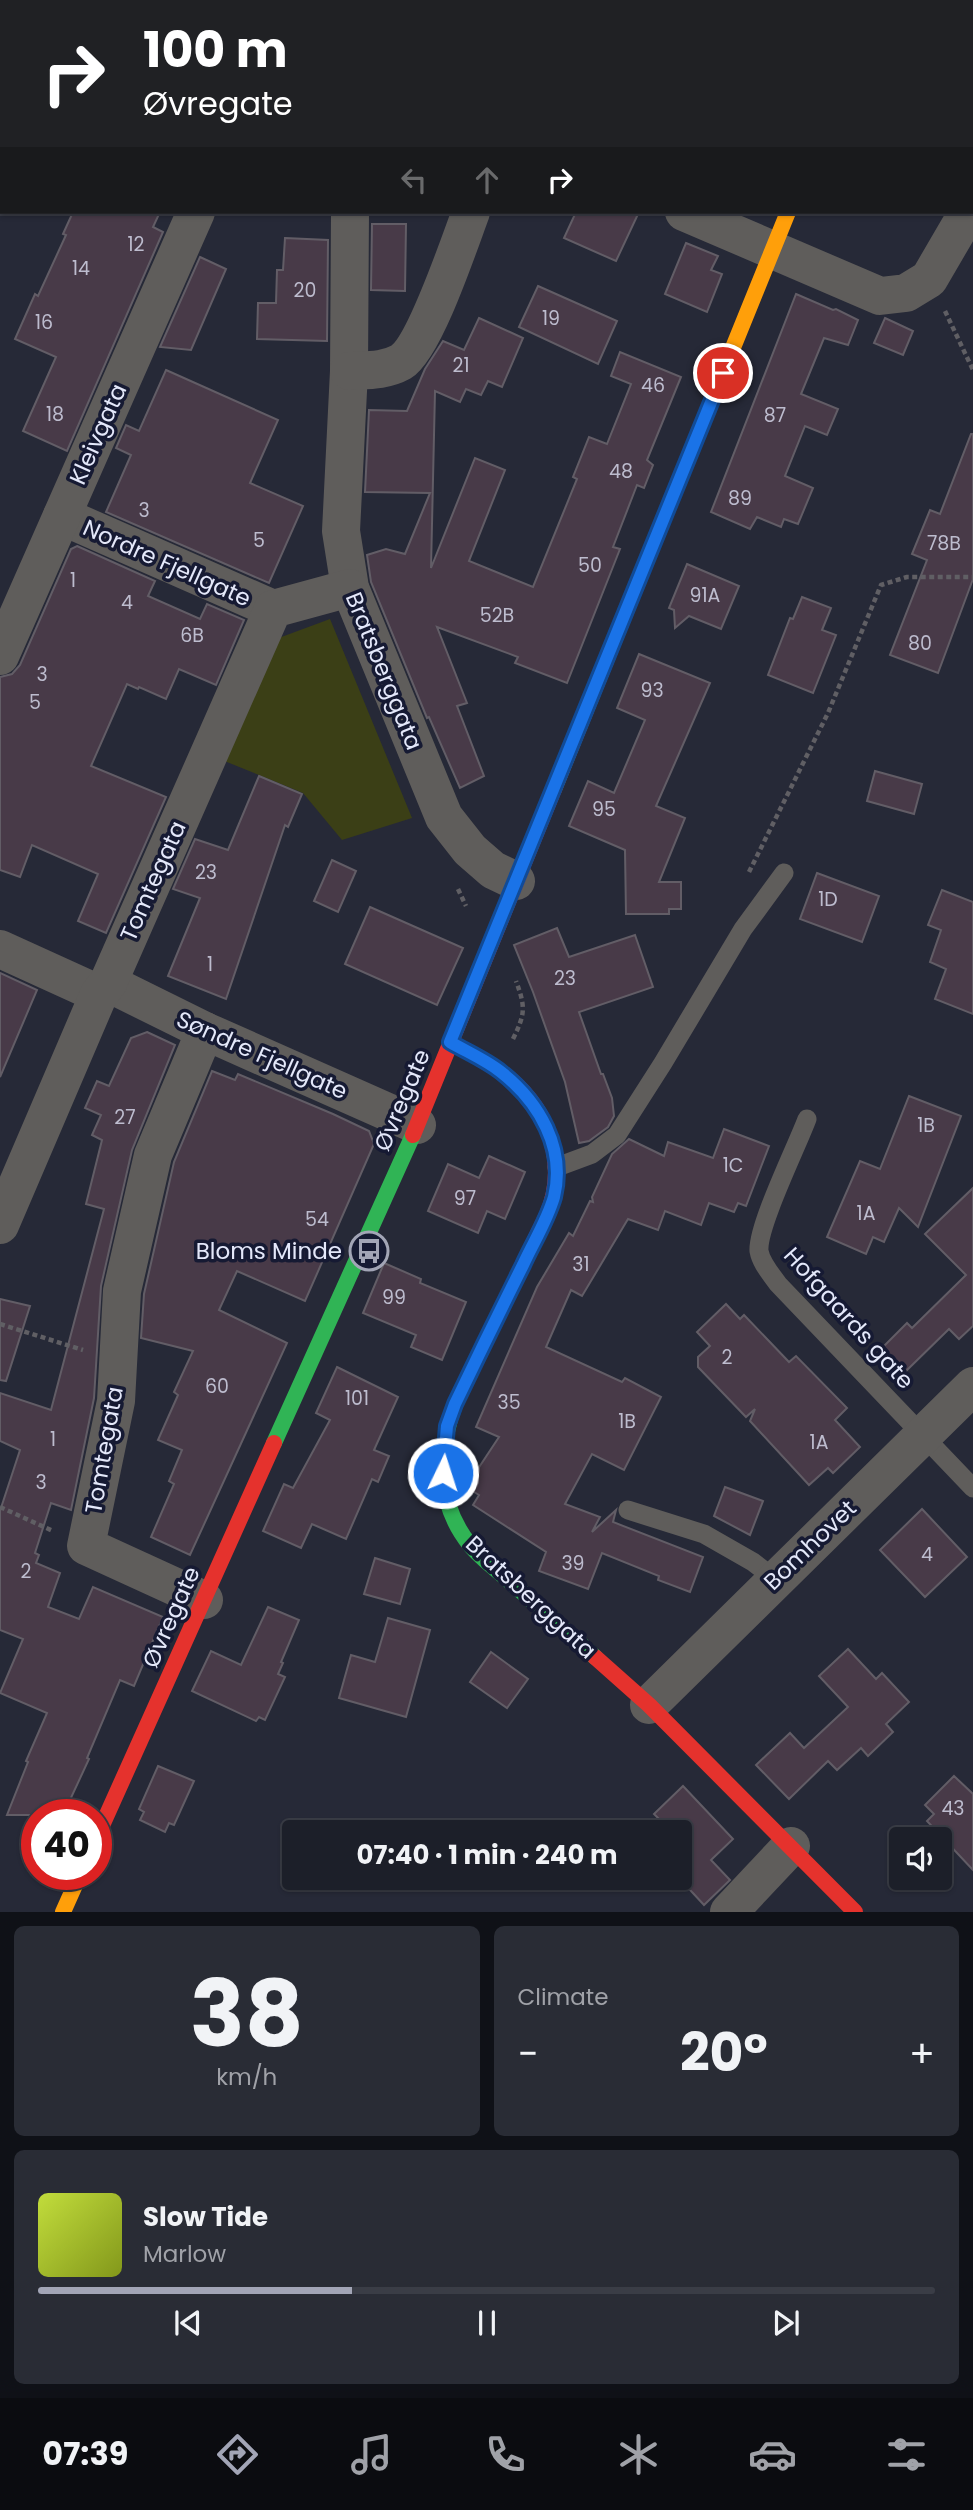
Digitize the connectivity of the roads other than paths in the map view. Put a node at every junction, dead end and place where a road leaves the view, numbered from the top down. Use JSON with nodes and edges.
{"nodes":[{"id":1,"x":195,"y":214,"type":"edge"},
{"id":2,"x":350,"y":214,"type":"edge"},
{"id":3,"x":470,"y":214,"type":"edge"},
{"id":4,"x":689,"y":214,"type":"edge"},
{"id":5,"x":787,"y":214,"type":"edge"},
{"id":6,"x":967,"y":214,"type":"edge"},
{"id":7,"x":772,"y":250,"type":"junction"},
{"id":8,"x":349,"y":371,"type":"junction"},
{"id":9,"x":62,"y":516,"type":"junction"},
{"id":10,"x":350,"y":588,"type":"junction"},
{"id":11,"x":273,"y":609,"type":"junction"},
{"id":12,"x":0,"y":656,"type":"edge"},
{"id":13,"x":784,"y":873,"type":"dead end"},
{"id":14,"x":516,"y":881,"type":"junction"},
{"id":15,"x":0,"y":949,"type":"edge"},
{"id":16,"x":104,"y":989,"type":"junction"},
{"id":17,"x":205,"y":1031,"type":"junction"},
{"id":18,"x":450,"y":1042,"type":"junction"},
{"id":19,"x":807,"y":1119,"type":"dead end"},
{"id":20,"x":417,"y":1125,"type":"junction"},
{"id":21,"x":557,"y":1167,"type":"junction"},
{"id":22,"x":0,"y":1225,"type":"edge"},
{"id":23,"x":973,"y":1386,"type":"edge"},
{"id":24,"x":923,"y":1434,"type":"junction"},
{"id":25,"x":973,"y":1488,"type":"edge"},
{"id":26,"x":628,"y":1510,"type":"dead end"},
{"id":27,"x":775,"y":1579,"type":"junction"},
{"id":28,"x":204,"y":1600,"type":"junction"},
{"id":29,"x":649,"y":1705,"type":"junction"},
{"id":30,"x":112,"y":1804,"type":"edge"},
{"id":31,"x":791,"y":1846,"type":"junction"},
{"id":32,"x":73,"y":1890,"type":"edge"},
{"id":33,"x":63,"y":1912,"type":"edge"},
{"id":34,"x":729,"y":1912,"type":"edge"},
{"id":35,"x":855,"y":1912,"type":"edge"}],
"edges":[{"from":1,"to":9,"type":"street","name":"Kleivgata"},
{"from":2,"to":8,"type":"street","name":"Bratsberggata"},
{"from":3,"to":8,"type":"street"},
{"from":4,"to":7,"type":"street"},
{"from":5,"to":7,"type":"street","name":"Øvregate"},
{"from":6,"to":7,"type":"street"},
{"from":7,"to":14,"type":"street","name":"Øvregate"},
{"from":8,"to":10,"type":"street","name":"Bratsberggata"},
{"from":9,"to":11,"type":"street","name":"Nordre Fjellgate"},
{"from":9,"to":12,"type":"street","name":"Kleivgata"},
{"from":10,"to":11,"type":"street"},
{"from":10,"to":14,"type":"street","name":"Bratsberggata"},
{"from":11,"to":16,"type":"street","name":"Tomtegata"},
{"from":13,"to":21,"type":"lane"},
{"from":14,"to":18,"type":"street","name":"Øvregate"},
{"from":15,"to":16,"type":"street","name":"Søndre Fjellgate"},
{"from":16,"to":17,"type":"street","name":"Søndre Fjellgate"},
{"from":16,"to":22,"type":"street","name":"Tomtegata"},
{"from":17,"to":20,"type":"street","name":"Søndre Fjellgate"},
{"from":17,"to":28,"type":"street","name":"Tomtegata"},
{"from":18,"to":20,"type":"street","name":"Øvregate"},
{"from":18,"to":21,"type":"street","name":"Bratsberggata"},
{"from":19,"to":24,"type":"lane","name":"Hofgaards gate"},
{"from":20,"to":28,"type":"street","name":"Øvregate"},
{"from":21,"to":29,"type":"street","name":"Bratsberggata"},
{"from":23,"to":24,"type":"street","name":"Bomhovet"},
{"from":24,"to":25,"type":"lane","name":"Hofgaards gate"},
{"from":24,"to":27,"type":"street","name":"Bomhovet"},
{"from":26,"to":27,"type":"lane"},
{"from":27,"to":29,"type":"street","name":"Bomhovet"},
{"from":28,"to":30,"type":"street","name":"Øvregate"},
{"from":29,"to":31,"type":"street","name":"Bratsberggata"},
{"from":31,"to":34,"type":"street"},
{"from":31,"to":35,"type":"street","name":"Bratsberggata"},
{"from":32,"to":33,"type":"street"}]}
